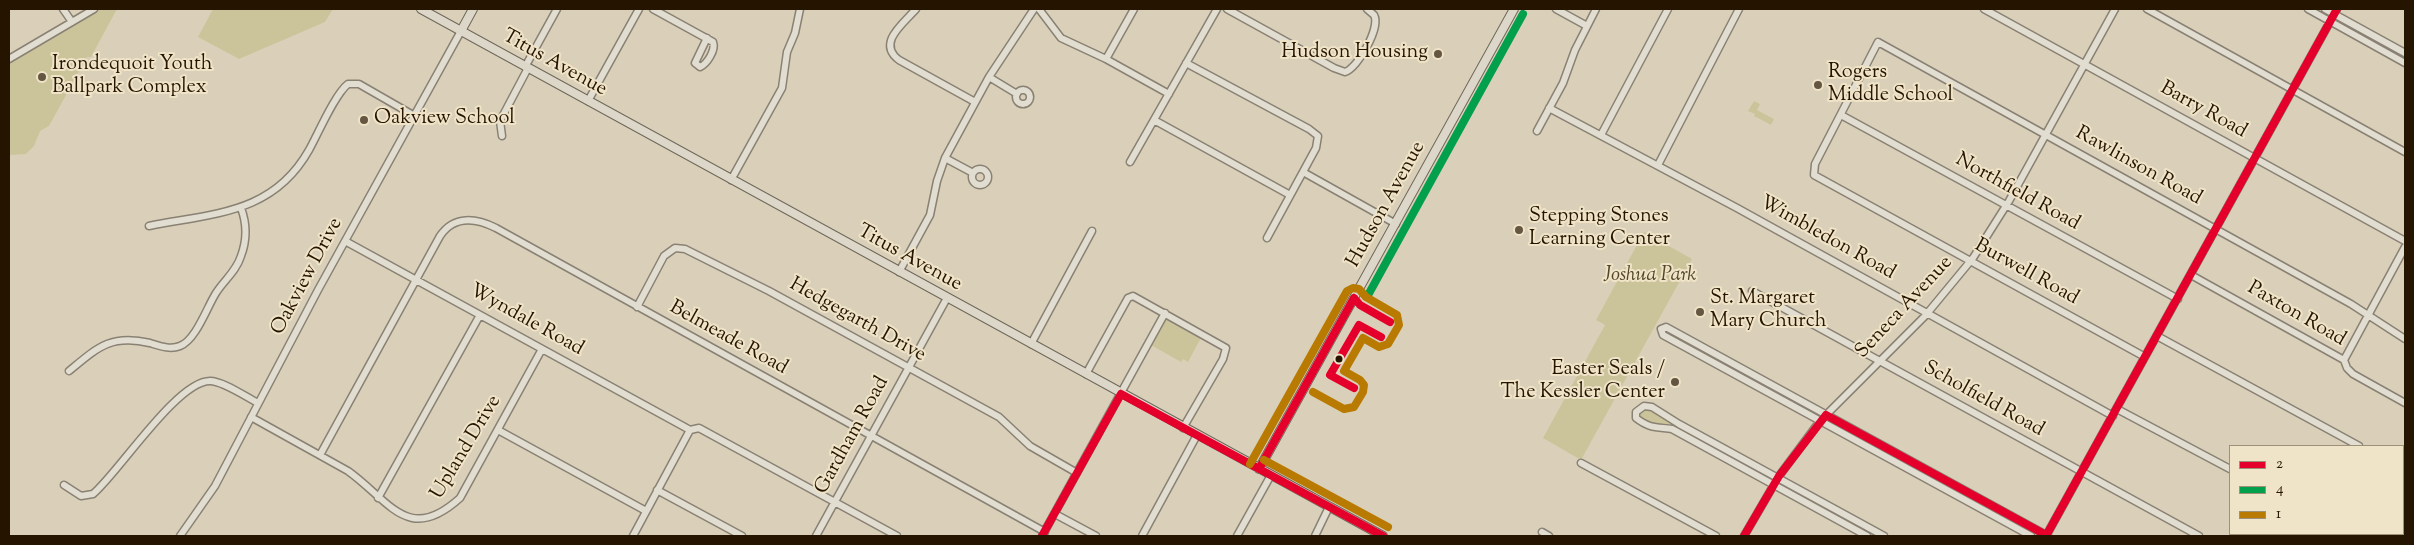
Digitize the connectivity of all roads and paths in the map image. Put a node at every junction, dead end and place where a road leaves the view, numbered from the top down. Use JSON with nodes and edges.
{"nodes":[{"id":1,"x":64,"y":9,"type":"edge"},
{"id":2,"x":94,"y":9,"type":"edge"},
{"id":3,"x":421,"y":9,"type":"edge"},
{"id":4,"x":473,"y":9,"type":"edge"},
{"id":5,"x":557,"y":9,"type":"edge"},
{"id":6,"x":639,"y":9,"type":"edge"},
{"id":7,"x":653,"y":9,"type":"edge"},
{"id":8,"x":800,"y":9,"type":"edge"},
{"id":9,"x":916,"y":9,"type":"edge"},
{"id":10,"x":1034,"y":9,"type":"edge"},
{"id":11,"x":1040,"y":9,"type":"edge"},
{"id":12,"x":1134,"y":9,"type":"edge"},
{"id":13,"x":1217,"y":9,"type":"edge"},
{"id":14,"x":1227,"y":9,"type":"edge"},
{"id":15,"x":1367,"y":9,"type":"edge"},
{"id":16,"x":1514,"y":9,"type":"edge"},
{"id":17,"x":1556,"y":9,"type":"edge"},
{"id":18,"x":1596,"y":9,"type":"edge"},
{"id":19,"x":1668,"y":9,"type":"edge"},
{"id":20,"x":1739,"y":9,"type":"edge"},
{"id":21,"x":1984,"y":9,"type":"edge"},
{"id":22,"x":2115,"y":9,"type":"edge"},
{"id":23,"x":2147,"y":9,"type":"edge"},
{"id":24,"x":2308,"y":9,"type":"edge"},
{"id":25,"x":2326,"y":9,"type":"edge"},
{"id":26,"x":2336,"y":11,"type":"edge"},
{"id":27,"x":2330,"y":21,"type":"junction"},
{"id":28,"x":72,"y":22,"type":"junction"},
{"id":29,"x":1587,"y":26,"type":"junction"},
{"id":30,"x":461,"y":31,"type":"junction"},
{"id":31,"x":707,"y":38,"type":"dead end"},
{"id":32,"x":2405,"y":53,"type":"edge"},
{"id":33,"x":9,"y":59,"type":"edge"},
{"id":34,"x":1106,"y":59,"type":"junction"},
{"id":35,"x":1186,"y":63,"type":"junction"},
{"id":36,"x":2405,"y":63,"type":"edge"},
{"id":37,"x":2085,"y":64,"type":"junction"},
{"id":38,"x":527,"y":68,"type":"junction"},
{"id":39,"x":989,"y":77,"type":"junction"},
{"id":40,"x":2292,"y":90,"type":"junction"},
{"id":41,"x":1017,"y":94,"type":"dead end"},
{"id":42,"x":1169,"y":94,"type":"junction"},
{"id":43,"x":588,"y":101,"type":"junction"},
{"id":44,"x":975,"y":102,"type":"junction"},
{"id":45,"x":1549,"y":108,"type":"junction"},
{"id":46,"x":413,"y":115,"type":"junction"},
{"id":47,"x":1841,"y":115,"type":"junction"},
{"id":48,"x":1154,"y":120,"type":"junction"},
{"id":49,"x":1537,"y":131,"type":"dead end"},
{"id":50,"x":1601,"y":135,"type":"junction"},
{"id":51,"x":2045,"y":135,"type":"junction"},
{"id":52,"x":502,"y":136,"type":"dead end"},
{"id":53,"x":2405,"y":152,"type":"edge"},
{"id":54,"x":945,"y":158,"type":"junction"},
{"id":55,"x":2255,"y":158,"type":"junction"},
{"id":56,"x":1130,"y":162,"type":"dead end"},
{"id":57,"x":1658,"y":166,"type":"junction"},
{"id":58,"x":1303,"y":172,"type":"junction"},
{"id":59,"x":973,"y":174,"type":"dead end"},
{"id":60,"x":731,"y":180,"type":"junction"},
{"id":61,"x":1290,"y":196,"type":"junction"},
{"id":62,"x":2006,"y":205,"type":"junction"},
{"id":63,"x":241,"y":208,"type":"junction"},
{"id":64,"x":1396,"y":224,"type":"junction"},
{"id":65,"x":149,"y":226,"type":"dead end"},
{"id":66,"x":2216,"y":229,"type":"junction"},
{"id":67,"x":1092,"y":231,"type":"dead end"},
{"id":68,"x":1267,"y":238,"type":"dead end"},
{"id":69,"x":345,"y":240,"type":"junction"},
{"id":70,"x":2405,"y":241,"type":"edge"},
{"id":71,"x":2405,"y":247,"type":"edge"},
{"id":72,"x":1970,"y":262,"type":"junction"},
{"id":73,"x":899,"y":272,"type":"junction"},
{"id":74,"x":2191,"y":274,"type":"junction"},
{"id":75,"x":417,"y":280,"type":"junction"},
{"id":76,"x":1752,"y":291,"type":"dead end"},
{"id":77,"x":947,"y":298,"type":"junction"},
{"id":78,"x":2178,"y":299,"type":"junction"},
{"id":79,"x":637,"y":307,"type":"junction"},
{"id":80,"x":1165,"y":313,"type":"junction"},
{"id":81,"x":480,"y":314,"type":"junction"},
{"id":82,"x":1928,"y":314,"type":"junction"},
{"id":83,"x":2368,"y":315,"type":"junction"},
{"id":84,"x":2157,"y":336,"type":"junction"},
{"id":85,"x":2405,"y":338,"type":"edge"},
{"id":86,"x":1031,"y":344,"type":"junction"},
{"id":87,"x":542,"y":349,"type":"junction"},
{"id":88,"x":2145,"y":357,"type":"junction"},
{"id":89,"x":2344,"y":360,"type":"junction"},
{"id":90,"x":1878,"y":361,"type":"junction"},
{"id":91,"x":909,"y":368,"type":"junction"},
{"id":92,"x":69,"y":371,"type":"dead end"},
{"id":93,"x":1086,"y":374,"type":"junction"},
{"id":94,"x":1121,"y":394,"type":"junction"},
{"id":95,"x":258,"y":403,"type":"junction"},
{"id":96,"x":2405,"y":403,"type":"edge"},
{"id":97,"x":2117,"y":409,"type":"junction"},
{"id":98,"x":1826,"y":415,"type":"junction"},
{"id":99,"x":2113,"y":416,"type":"junction"},
{"id":100,"x":251,"y":417,"type":"junction"},
{"id":101,"x":1820,"y":421,"type":"junction"},
{"id":102,"x":1679,"y":424,"type":"junction"},
{"id":103,"x":1184,"y":428,"type":"junction"},
{"id":104,"x":498,"y":430,"type":"junction"},
{"id":105,"x":690,"y":430,"type":"junction"},
{"id":106,"x":1675,"y":431,"type":"junction"},
{"id":107,"x":1198,"y":435,"type":"junction"},
{"id":108,"x":871,"y":436,"type":"junction"},
{"id":109,"x":2357,"y":445,"type":"edge"},
{"id":110,"x":320,"y":455,"type":"junction"},
{"id":111,"x":1581,"y":463,"type":"dead end"},
{"id":112,"x":2229,"y":468,"type":"edge"},
{"id":113,"x":1259,"y":469,"type":"junction"},
{"id":114,"x":2082,"y":472,"type":"junction"},
{"id":115,"x":1077,"y":473,"type":"junction"},
{"id":116,"x":1271,"y":475,"type":"junction"},
{"id":117,"x":1778,"y":478,"type":"junction"},
{"id":118,"x":1942,"y":478,"type":"junction"},
{"id":119,"x":64,"y":484,"type":"dead end"},
{"id":120,"x":1773,"y":485,"type":"junction"},
{"id":121,"x":1938,"y":485,"type":"junction"},
{"id":122,"x":658,"y":490,"type":"junction"},
{"id":123,"x":378,"y":498,"type":"junction"},
{"id":124,"x":835,"y":502,"type":"junction"},
{"id":125,"x":1330,"y":507,"type":"junction"},
{"id":126,"x":646,"y":511,"type":"junction"},
{"id":127,"x":1055,"y":514,"type":"junction"},
{"id":128,"x":397,"y":521,"type":"dead end"},
{"id":129,"x":437,"y":522,"type":"dead end"},
{"id":130,"x":1542,"y":532,"type":"dead end"},
{"id":131,"x":1043,"y":534,"type":"edge"},
{"id":132,"x":180,"y":536,"type":"edge"},
{"id":133,"x":633,"y":536,"type":"edge"},
{"id":134,"x":742,"y":536,"type":"edge"},
{"id":135,"x":816,"y":536,"type":"edge"},
{"id":136,"x":897,"y":536,"type":"edge"},
{"id":137,"x":1096,"y":536,"type":"edge"},
{"id":138,"x":1142,"y":536,"type":"edge"},
{"id":139,"x":1237,"y":536,"type":"edge"},
{"id":140,"x":1315,"y":536,"type":"edge"},
{"id":141,"x":1382,"y":536,"type":"edge"},
{"id":142,"x":1550,"y":536,"type":"edge"},
{"id":143,"x":1716,"y":536,"type":"edge"},
{"id":144,"x":1744,"y":536,"type":"edge"},
{"id":145,"x":1867,"y":536,"type":"edge"},
{"id":146,"x":1884,"y":536,"type":"edge"},
{"id":147,"x":2031,"y":536,"type":"edge"},
{"id":148,"x":2046,"y":536,"type":"edge"},
{"id":149,"x":2199,"y":536,"type":"edge"}],
"edges":[{"from":1,"to":28,"type":"street"},
{"from":2,"to":28,"type":"street"},
{"from":3,"to":30,"type":"main road","name":"Titus Avenue"},
{"from":4,"to":30,"type":"main road"},
{"from":5,"to":38,"type":"street"},
{"from":6,"to":43,"type":"street"},
{"from":7,"to":31,"type":"street"},
{"from":8,"to":60,"type":"street"},
{"from":9,"to":44,"type":"street"},
{"from":10,"to":39,"type":"street"},
{"from":11,"to":34,"type":"street"},
{"from":12,"to":34,"type":"street"},
{"from":13,"to":35,"type":"street"},
{"from":14,"to":15,"type":"street"},
{"from":16,"to":64,"type":"main road","name":"Hudson Avenue"},
{"from":17,"to":29,"type":"street"},
{"from":18,"to":29,"type":"street"},
{"from":19,"to":50,"type":"street"},
{"from":20,"to":57,"type":"street"},
{"from":21,"to":37,"type":"street","name":"Barry Road"},
{"from":22,"to":37,"type":"street","name":"Seneca Avenue"},
{"from":23,"to":40,"type":"street"},
{"from":24,"to":27,"type":"street"},
{"from":25,"to":26,"type":"street"},
{"from":26,"to":27,"type":"street"},
{"from":26,"to":32,"type":"street"},
{"from":27,"to":36,"type":"street"},
{"from":27,"to":40,"type":"street"},
{"from":28,"to":33,"type":"street"},
{"from":29,"to":45,"type":"street"},
{"from":30,"to":38,"type":"main road","name":"Titus Avenue"},
{"from":30,"to":46,"type":"street","name":"Oakview Drive"},
{"from":34,"to":42,"type":"street"},
{"from":35,"to":42,"type":"street"},
{"from":35,"to":58,"type":"street"},
{"from":37,"to":51,"type":"street","name":"Seneca Avenue"},
{"from":37,"to":55,"type":"street","name":"Barry Road"},
{"from":38,"to":43,"type":"main road","name":"Titus Avenue"},
{"from":38,"to":52,"type":"street"},
{"from":39,"to":41,"type":"street"},
{"from":39,"to":44,"type":"street"},
{"from":40,"to":53,"type":"street"},
{"from":40,"to":55,"type":"street"},
{"from":42,"to":48,"type":"street"},
{"from":43,"to":60,"type":"main road","name":"Titus Avenue"},
{"from":44,"to":54,"type":"street"},
{"from":45,"to":49,"type":"street"},
{"from":45,"to":50,"type":"street","name":"Wimbledon Road"},
{"from":46,"to":63,"type":"street"},
{"from":46,"to":69,"type":"street","name":"Oakview Drive"},
{"from":47,"to":51,"type":"street","name":"Rawlinson Road"},
{"from":47,"to":62,"type":"street","name":"Northfield Road"},
{"from":47,"to":72,"type":"street","name":"Burwell Road"},
{"from":48,"to":56,"type":"street"},
{"from":48,"to":61,"type":"street"},
{"from":50,"to":57,"type":"street","name":"Wimbledon Road"},
{"from":51,"to":62,"type":"street","name":"Seneca Avenue"},
{"from":51,"to":66,"type":"street","name":"Rawlinson Road"},
{"from":54,"to":59,"type":"street"},
{"from":54,"to":73,"type":"street"},
{"from":55,"to":66,"type":"street"},
{"from":55,"to":70,"type":"street","name":"Barry Road"},
{"from":57,"to":82,"type":"street","name":"Wimbledon Road"},
{"from":58,"to":61,"type":"street"},
{"from":58,"to":64,"type":"street"},
{"from":60,"to":73,"type":"main road","name":"Titus Avenue"},
{"from":61,"to":68,"type":"street"},
{"from":62,"to":72,"type":"street","name":"Seneca Avenue"},
{"from":62,"to":78,"type":"street","name":"Northfield Road"},
{"from":63,"to":65,"type":"street"},
{"from":63,"to":92,"type":"street"},
{"from":64,"to":113,"type":"main road","name":"Hudson Avenue"},
{"from":66,"to":74,"type":"street"},
{"from":66,"to":83,"type":"street","name":"Rawlinson Road"},
{"from":67,"to":86,"type":"street"},
{"from":69,"to":75,"type":"street","name":"Wyndale Road"},
{"from":69,"to":95,"type":"street","name":"Oakview Drive"},
{"from":71,"to":83,"type":"street"},
{"from":72,"to":82,"type":"street","name":"Seneca Avenue"},
{"from":72,"to":88,"type":"street","name":"Burwell Road"},
{"from":73,"to":77,"type":"main road","name":"Titus Avenue"},
{"from":74,"to":78,"type":"street"},
{"from":74,"to":89,"type":"street","name":"Paxton Road"},
{"from":75,"to":79,"type":"street","name":"Belmeade Road"},
{"from":75,"to":81,"type":"street","name":"Wyndale Road"},
{"from":75,"to":110,"type":"street","name":"Belmeade Road"},
{"from":76,"to":90,"type":"street","name":"Scholfield Road"},
{"from":77,"to":86,"type":"main road","name":"Titus Avenue"},
{"from":77,"to":91,"type":"street","name":"Gardham Road"},
{"from":78,"to":84,"type":"street"},
{"from":79,"to":91,"type":"street","name":"Hedgegarth Drive"},
{"from":79,"to":108,"type":"street","name":"Belmeade Road"},
{"from":80,"to":93,"type":"street"},
{"from":80,"to":94,"type":"street"},
{"from":80,"to":103,"type":"street"},
{"from":81,"to":87,"type":"street","name":"Wyndale Road"},
{"from":81,"to":123,"type":"street"},
{"from":82,"to":90,"type":"street","name":"Seneca Avenue"},
{"from":82,"to":99,"type":"street","name":"Wimbledon Road"},
{"from":83,"to":85,"type":"street","name":"Rawlinson Road"},
{"from":83,"to":89,"type":"street"},
{"from":84,"to":88,"type":"street"},
{"from":84,"to":109,"type":"street"},
{"from":86,"to":93,"type":"main road","name":"Titus Avenue"},
{"from":87,"to":104,"type":"street","name":"Upland Drive"},
{"from":87,"to":105,"type":"street","name":"Wyndale Road"},
{"from":88,"to":97,"type":"street"},
{"from":89,"to":96,"type":"street","name":"Paxton Road"},
{"from":90,"to":98,"type":"street","name":"Seneca Avenue"},
{"from":90,"to":114,"type":"street","name":"Scholfield Road"},
{"from":91,"to":108,"type":"street","name":"Gardham Road"},
{"from":91,"to":115,"type":"street","name":"Hedgegarth Drive"},
{"from":93,"to":94,"type":"main road","name":"Titus Avenue"},
{"from":94,"to":103,"type":"main road","name":"Titus Avenue"},
{"from":94,"to":115,"type":"street"},
{"from":95,"to":100,"type":"street","name":"Oakview Drive"},
{"from":95,"to":119,"type":"street"},
{"from":97,"to":99,"type":"street"},
{"from":97,"to":112,"type":"street"},
{"from":98,"to":101,"type":"street","name":"Seneca Avenue"},
{"from":98,"to":101,"type":"street"},
{"from":98,"to":118,"type":"street"},
{"from":99,"to":114,"type":"street"},
{"from":100,"to":110,"type":"street"},
{"from":100,"to":132,"type":"street","name":"Oakview Drive"},
{"from":101,"to":117,"type":"street","name":"Seneca Avenue"},
{"from":101,"to":121,"type":"street"},
{"from":102,"to":106,"type":"street"},
{"from":102,"to":106,"type":"street"},
{"from":102,"to":117,"type":"street"},
{"from":103,"to":107,"type":"main road","name":"Titus Avenue"},
{"from":104,"to":126,"type":"street"},
{"from":104,"to":129,"type":"street","name":"Upland Drive"},
{"from":105,"to":122,"type":"street"},
{"from":105,"to":124,"type":"street"},
{"from":106,"to":120,"type":"street"},
{"from":107,"to":113,"type":"main road","name":"Titus Avenue"},
{"from":107,"to":138,"type":"street"},
{"from":108,"to":124,"type":"street","name":"Gardham Road"},
{"from":108,"to":131,"type":"street","name":"Belmeade Road"},
{"from":110,"to":123,"type":"street"},
{"from":111,"to":143,"type":"street"},
{"from":113,"to":116,"type":"main road","name":"Titus Avenue"},
{"from":114,"to":148,"type":"street"},
{"from":114,"to":149,"type":"street","name":"Scholfield Road"},
{"from":115,"to":127,"type":"street"},
{"from":116,"to":125,"type":"main road","name":"Titus Avenue"},
{"from":116,"to":139,"type":"street"},
{"from":117,"to":120,"type":"street","name":"Seneca Avenue"},
{"from":117,"to":146,"type":"street"},
{"from":118,"to":121,"type":"street"},
{"from":118,"to":148,"type":"street"},
{"from":120,"to":144,"type":"street","name":"Seneca Avenue"},
{"from":120,"to":145,"type":"street"},
{"from":121,"to":147,"type":"street"},
{"from":122,"to":126,"type":"street"},
{"from":122,"to":134,"type":"street"},
{"from":123,"to":128,"type":"street"},
{"from":124,"to":135,"type":"street","name":"Gardham Road"},
{"from":124,"to":136,"type":"street"},
{"from":125,"to":140,"type":"street"},
{"from":125,"to":141,"type":"main road","name":"Titus Avenue"},
{"from":126,"to":133,"type":"street"},
{"from":127,"to":131,"type":"street"},
{"from":127,"to":137,"type":"street"},
{"from":130,"to":142,"type":"street"}]}
